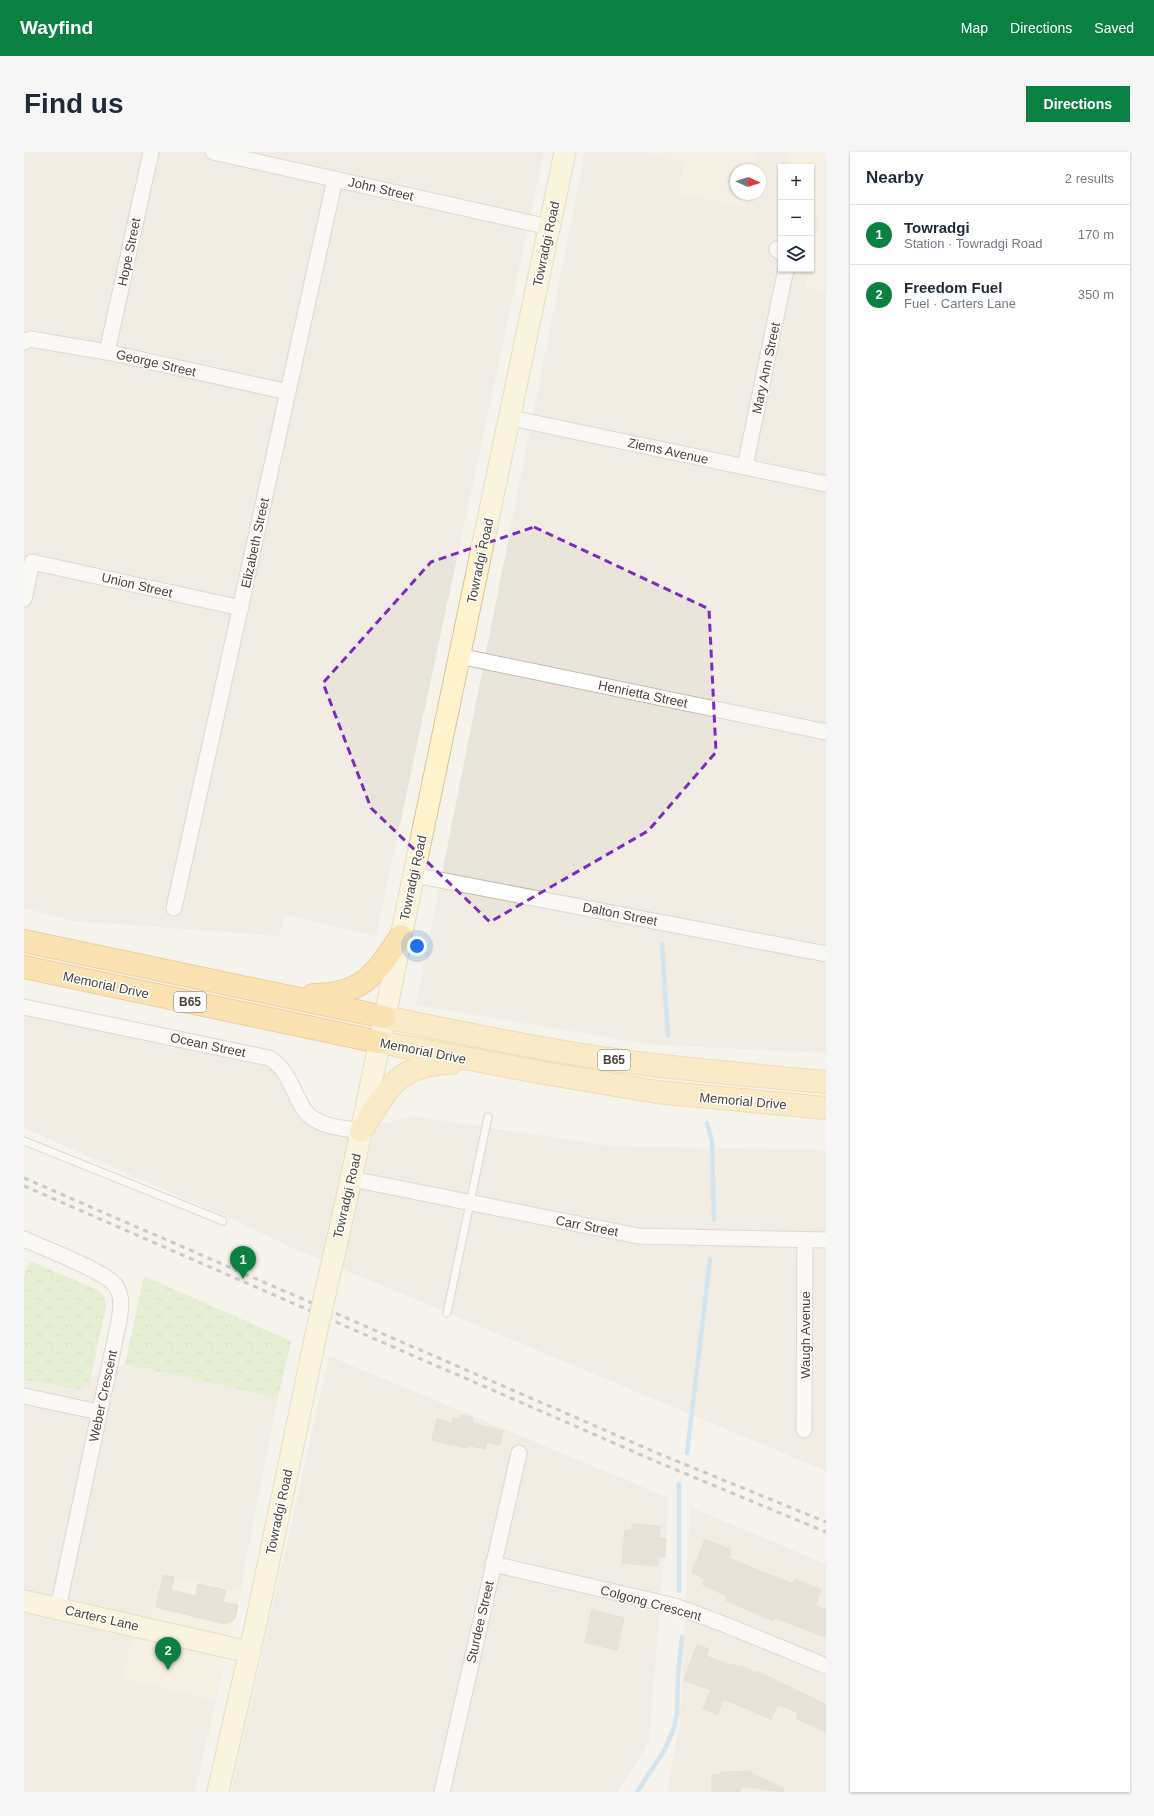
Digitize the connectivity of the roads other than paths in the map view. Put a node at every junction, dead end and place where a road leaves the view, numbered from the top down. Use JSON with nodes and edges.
{"nodes":[{"id":1,"x":151,"y":152,"type":"edge"},
{"id":2,"x":213,"y":152,"type":"edge"},
{"id":3,"x":565,"y":152,"type":"edge"},
{"id":4,"x":335,"y":179,"type":"junction"},
{"id":5,"x":549,"y":227,"type":"junction"},
{"id":6,"x":785,"y":272,"type":"edge"},
{"id":7,"x":24,"y":342,"type":"edge"},
{"id":8,"x":107,"y":352,"type":"junction"},
{"id":9,"x":288,"y":392,"type":"junction"},
{"id":10,"x":510,"y":418,"type":"junction"},
{"id":11,"x":744,"y":466,"type":"junction"},
{"id":12,"x":826,"y":484,"type":"edge"},
{"id":13,"x":24,"y":599,"type":"edge"},
{"id":14,"x":241,"y":608,"type":"junction"},
{"id":15,"x":459,"y":656,"type":"junction"},
{"id":16,"x":826,"y":732,"type":"edge"},
{"id":17,"x":414,"y":875,"type":"junction"},
{"id":18,"x":174,"y":908,"type":"dead end"},
{"id":19,"x":401,"y":936,"type":"junction"},
{"id":20,"x":24,"y":941,"type":"edge"},
{"id":21,"x":826,"y":954,"type":"edge"},
{"id":22,"x":24,"y":967,"type":"edge"},
{"id":23,"x":269,"y":993,"type":"junction"},
{"id":24,"x":24,"y":1007,"type":"edge"},
{"id":25,"x":384,"y":1017,"type":"junction"},
{"id":26,"x":379,"y":1042,"type":"junction"},
{"id":27,"x":498,"y":1065,"type":"junction"},
{"id":28,"x":826,"y":1082,"type":"edge"},
{"id":29,"x":826,"y":1108,"type":"edge"},
{"id":30,"x":488,"y":1117,"type":"dead end"},
{"id":31,"x":361,"y":1131,"type":"junction"},
{"id":32,"x":24,"y":1141,"type":"edge"},
{"id":33,"x":352,"y":1179,"type":"junction"},
{"id":34,"x":470,"y":1203,"type":"junction"},
{"id":35,"x":222,"y":1221,"type":"dead end"},
{"id":36,"x":24,"y":1239,"type":"edge"},
{"id":37,"x":805,"y":1240,"type":"junction"},
{"id":38,"x":826,"y":1240,"type":"edge"},
{"id":39,"x":447,"y":1313,"type":"dead end"},
{"id":40,"x":24,"y":1396,"type":"edge"},
{"id":41,"x":99,"y":1412,"type":"junction"},
{"id":42,"x":804,"y":1430,"type":"dead end"},
{"id":43,"x":519,"y":1453,"type":"dead end"},
{"id":44,"x":493,"y":1564,"type":"junction"},
{"id":45,"x":24,"y":1601,"type":"edge"},
{"id":46,"x":58,"y":1608,"type":"junction"},
{"id":47,"x":249,"y":1652,"type":"junction"},
{"id":48,"x":826,"y":1666,"type":"edge"},
{"id":49,"x":218,"y":1792,"type":"edge"},
{"id":50,"x":442,"y":1792,"type":"edge"}],
"edges":[{"from":1,"to":8,"type":"street","name":"Hope Street"},
{"from":2,"to":4,"type":"street","name":"John Street"},
{"from":3,"to":5,"type":"main road","name":"Towradgi Road"},
{"from":4,"to":5,"type":"street","name":"John Street"},
{"from":4,"to":9,"type":"street","name":"Elizabeth Street"},
{"from":5,"to":10,"type":"main road","name":"Towradgi Road"},
{"from":6,"to":11,"type":"street","name":"Mary Ann Street"},
{"from":7,"to":8,"type":"street","name":"George Street"},
{"from":8,"to":9,"type":"street","name":"George Street"},
{"from":9,"to":14,"type":"street","name":"Elizabeth Street"},
{"from":10,"to":11,"type":"street","name":"Ziems Avenue"},
{"from":10,"to":15,"type":"main road","name":"Towradgi Road"},
{"from":11,"to":12,"type":"street","name":"Ziems Avenue"},
{"from":13,"to":14,"type":"street","name":"Union Street"},
{"from":14,"to":18,"type":"street","name":"Elizabeth Street"},
{"from":15,"to":16,"type":"street","name":"Henrietta Street"},
{"from":15,"to":17,"type":"main road","name":"Towradgi Road"},
{"from":17,"to":19,"type":"main road","name":"Towradgi Road"},
{"from":17,"to":21,"type":"street","name":"Dalton Street"},
{"from":19,"to":23,"type":"highway"},
{"from":19,"to":25,"type":"main road","name":"Towradgi Road"},
{"from":20,"to":23,"type":"highway","name":"Memorial Drive","number":"B65"},
{"from":22,"to":26,"type":"highway","name":"Memorial Drive","number":"B65"},
{"from":23,"to":25,"type":"highway","name":"Memorial Drive","number":"B65"},
{"from":24,"to":31,"type":"street","name":"Ocean Street"},
{"from":25,"to":26,"type":"main road","name":"Towradgi Road"},
{"from":25,"to":28,"type":"main road","name":"Memorial Drive","number":"B65"},
{"from":26,"to":27,"type":"main road","name":"Memorial Drive","number":"B65"},
{"from":26,"to":31,"type":"main road","name":"Towradgi Road"},
{"from":27,"to":29,"type":"main road","name":"Memorial Drive","number":"B65"},
{"from":27,"to":31,"type":"main road"},
{"from":30,"to":34,"type":"lane"},
{"from":31,"to":33,"type":"main road","name":"Towradgi Road"},
{"from":32,"to":35,"type":"lane"},
{"from":33,"to":34,"type":"street","name":"Carr Street"},
{"from":33,"to":47,"type":"main road","name":"Towradgi Road","bridge":true},
{"from":34,"to":37,"type":"street","name":"Carr Street"},
{"from":34,"to":39,"type":"lane"},
{"from":36,"to":41,"type":"street","name":"Weber Crescent"},
{"from":37,"to":38,"type":"street","name":"Carr Street"},
{"from":37,"to":42,"type":"street","name":"Waugh Avenue"},
{"from":40,"to":41,"type":"street"},
{"from":41,"to":46,"type":"street","name":"Weber Crescent"},
{"from":43,"to":44,"type":"street","name":"Sturdee Street"},
{"from":44,"to":48,"type":"street","name":"Colgong Crescent"},
{"from":44,"to":50,"type":"street","name":"Sturdee Street"},
{"from":45,"to":46,"type":"main road","name":"Carters Lane"},
{"from":46,"to":47,"type":"main road","name":"Carters Lane"},
{"from":47,"to":49,"type":"main road","name":"Towradgi Road"}]}
